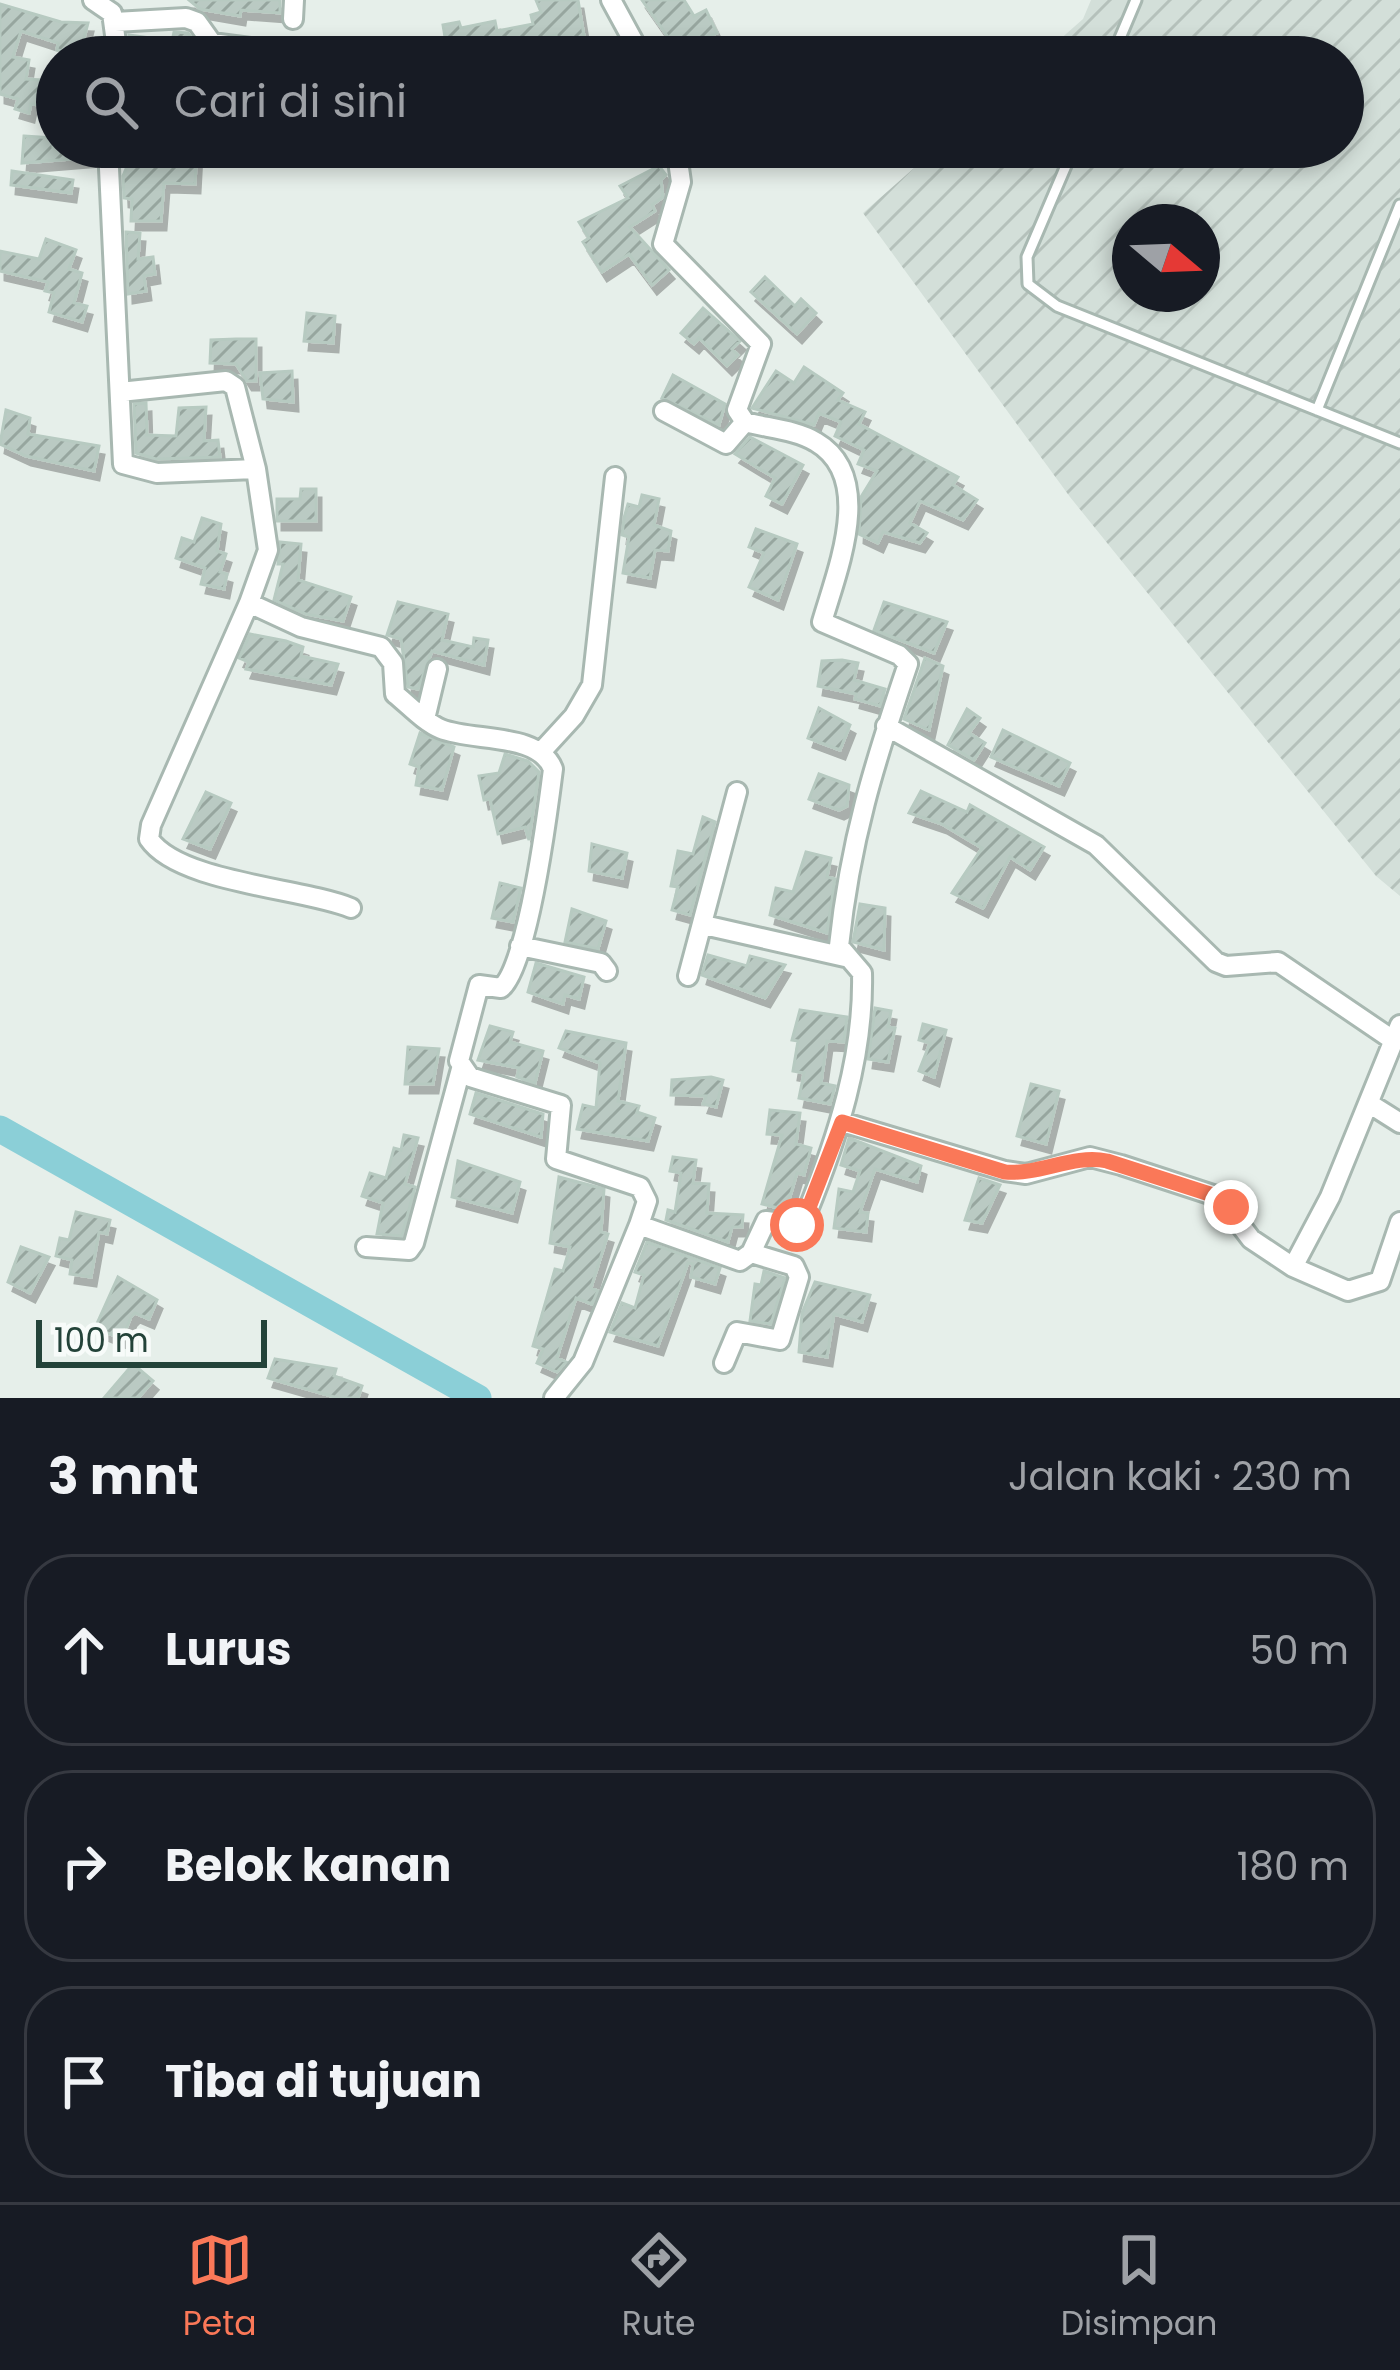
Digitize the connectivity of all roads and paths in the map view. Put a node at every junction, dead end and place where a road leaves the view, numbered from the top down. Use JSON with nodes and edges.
{"nodes":[{"id":1,"x":93,"y":0,"type":"edge"},
{"id":2,"x":611,"y":0,"type":"edge"},
{"id":3,"x":1136,"y":0,"type":"edge"},
{"id":4,"x":115,"y":22,"type":"junction"},
{"id":5,"x":116,"y":36,"type":"edge"},
{"id":6,"x":207,"y":36,"type":"edge"},
{"id":7,"x":631,"y":36,"type":"edge"},
{"id":8,"x":1121,"y":36,"type":"edge"},
{"id":9,"x":109,"y":168,"type":"edge"},
{"id":10,"x":679,"y":168,"type":"edge"},
{"id":11,"x":1065,"y":168,"type":"edge"},
{"id":12,"x":1400,"y":205,"type":"edge"},
{"id":13,"x":120,"y":392,"type":"junction"},
{"id":14,"x":1318,"y":410,"type":"junction"},
{"id":15,"x":664,"y":411,"type":"dead end"},
{"id":16,"x":745,"y":422,"type":"junction"},
{"id":17,"x":1400,"y":443,"type":"edge"},
{"id":18,"x":256,"y":469,"type":"junction"},
{"id":19,"x":615,"y":477,"type":"dead end"},
{"id":20,"x":249,"y":603,"type":"junction"},
{"id":21,"x":436,"y":669,"type":"dead end"},
{"id":22,"x":425,"y":719,"type":"junction"},
{"id":23,"x":886,"y":726,"type":"junction"},
{"id":24,"x":541,"y":752,"type":"junction"},
{"id":25,"x":737,"y":792,"type":"dead end"},
{"id":26,"x":350,"y":908,"type":"dead end"},
{"id":27,"x":704,"y":925,"type":"junction"},
{"id":28,"x":520,"y":946,"type":"junction"},
{"id":29,"x":844,"y":957,"type":"junction"},
{"id":30,"x":607,"y":971,"type":"dead end"},
{"id":31,"x":688,"y":976,"type":"dead end"},
{"id":32,"x":1395,"y":1031,"type":"edge"},
{"id":33,"x":461,"y":1069,"type":"junction"},
{"id":34,"x":1370,"y":1104,"type":"junction"},
{"id":35,"x":842,"y":1122,"type":"junction"},
{"id":36,"x":1400,"y":1123,"type":"edge"},
{"id":37,"x":1400,"y":1222,"type":"edge"},
{"id":38,"x":640,"y":1225,"type":"junction"},
{"id":39,"x":367,"y":1247,"type":"dead end"},
{"id":40,"x":751,"y":1253,"type":"junction"},
{"id":41,"x":1293,"y":1268,"type":"junction"},
{"id":42,"x":724,"y":1363,"type":"dead end"},
{"id":43,"x":554,"y":1398,"type":"edge"}],
"edges":[{"from":1,"to":4,"type":"street"},
{"from":2,"to":7,"type":"street"},
{"from":3,"to":8,"type":"lane"},
{"from":4,"to":5,"type":"street"},
{"from":4,"to":6,"type":"street"},
{"from":9,"to":13,"type":"street"},
{"from":10,"to":16,"type":"street"},
{"from":11,"to":14,"type":"lane"},
{"from":12,"to":14,"type":"lane"},
{"from":13,"to":18,"type":"street"},
{"from":13,"to":18,"type":"street"},
{"from":14,"to":17,"type":"lane"},
{"from":15,"to":16,"type":"street"},
{"from":16,"to":23,"type":"street"},
{"from":18,"to":20,"type":"street"},
{"from":19,"to":24,"type":"street"},
{"from":20,"to":22,"type":"street"},
{"from":20,"to":26,"type":"street"},
{"from":21,"to":22,"type":"street"},
{"from":22,"to":24,"type":"street"},
{"from":23,"to":29,"type":"street"},
{"from":23,"to":32,"type":"street"},
{"from":24,"to":28,"type":"street"},
{"from":25,"to":27,"type":"street"},
{"from":27,"to":29,"type":"street"},
{"from":27,"to":31,"type":"street"},
{"from":28,"to":30,"type":"street"},
{"from":28,"to":33,"type":"street"},
{"from":29,"to":35,"type":"street"},
{"from":32,"to":34,"type":"street"},
{"from":33,"to":38,"type":"street"},
{"from":33,"to":39,"type":"street"},
{"from":34,"to":36,"type":"street"},
{"from":34,"to":41,"type":"street"},
{"from":35,"to":40,"type":"street"},
{"from":35,"to":41,"type":"street"},
{"from":37,"to":41,"type":"street"},
{"from":38,"to":40,"type":"street"},
{"from":38,"to":43,"type":"street"},
{"from":40,"to":42,"type":"street"}]}
